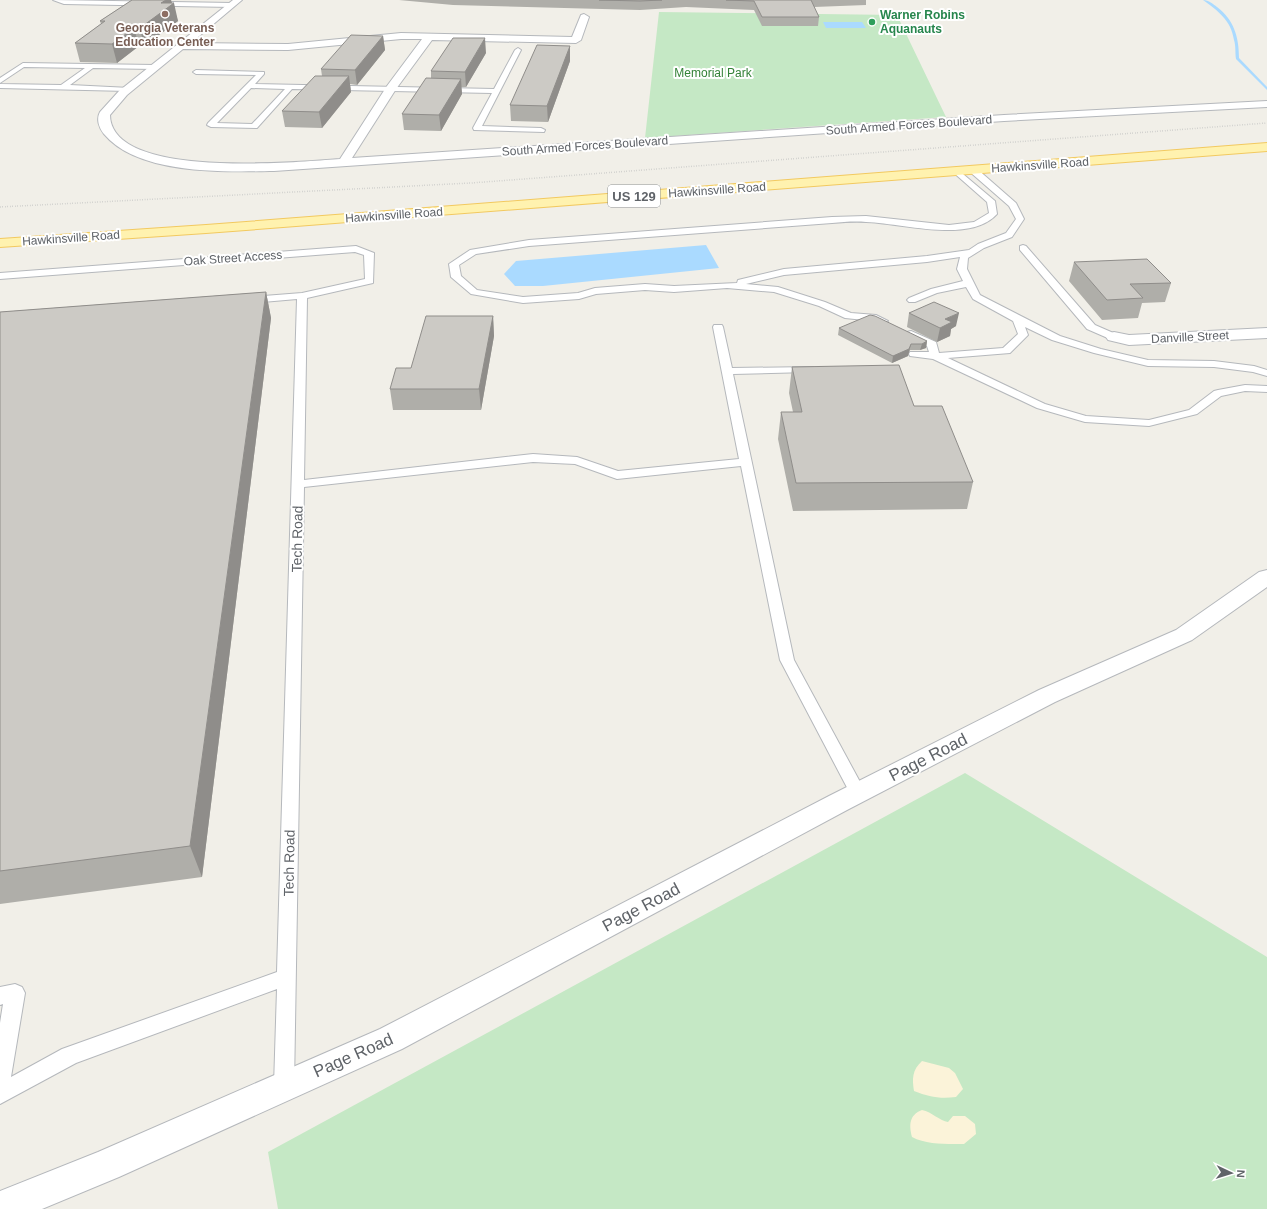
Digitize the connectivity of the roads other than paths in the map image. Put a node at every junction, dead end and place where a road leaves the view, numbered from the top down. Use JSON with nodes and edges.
{"nodes":[{"id":1,"x":56,"y":0,"type":"edge"},
{"id":2,"x":161,"y":2,"type":"edge"},
{"id":3,"x":235,"y":2,"type":"edge"},
{"id":4,"x":584,"y":17,"type":"dead end"},
{"id":5,"x":429,"y":37,"type":"junction"},
{"id":6,"x":182,"y":46,"type":"junction"},
{"id":7,"x":518,"y":50,"type":"dead end"},
{"id":8,"x":92,"y":66,"type":"junction"},
{"id":9,"x":154,"y":67,"type":"junction"},
{"id":10,"x":196,"y":72,"type":"dead end"},
{"id":11,"x":0,"y":81,"type":"edge"},
{"id":12,"x":0,"y":86,"type":"edge"},
{"id":13,"x":249,"y":86,"type":"junction"},
{"id":14,"x":291,"y":86,"type":"junction"},
{"id":15,"x":64,"y":87,"type":"junction"},
{"id":16,"x":391,"y":88,"type":"junction"},
{"id":17,"x":128,"y":89,"type":"junction"},
{"id":18,"x":495,"y":91,"type":"junction"},
{"id":19,"x":1267,"y":104,"type":"edge"},
{"id":20,"x":541,"y":130,"type":"dead end"},
{"id":21,"x":1267,"y":147,"type":"edge"},
{"id":22,"x":343,"y":163,"type":"junction"},
{"id":23,"x":973,"y":170,"type":"junction"},
{"id":24,"x":957,"y":171,"type":"junction"},
{"id":25,"x":954,"y":227,"type":"junction"},
{"id":26,"x":979,"y":240,"type":"junction"},
{"id":27,"x":0,"y":243,"type":"edge"},
{"id":28,"x":1024,"y":248,"type":"dead end"},
{"id":29,"x":973,"y":252,"type":"junction"},
{"id":30,"x":0,"y":276,"type":"edge"},
{"id":31,"x":970,"y":283,"type":"junction"},
{"id":32,"x":727,"y":285,"type":"junction"},
{"id":33,"x":674,"y":289,"type":"junction"},
{"id":34,"x":302,"y":296,"type":"junction"},
{"id":35,"x":579,"y":296,"type":"junction"},
{"id":36,"x":645,"y":296,"type":"dead end"},
{"id":37,"x":239,"y":300,"type":"edge"},
{"id":38,"x":607,"y":300,"type":"dead end"},
{"id":39,"x":912,"y":300,"type":"dead end"},
{"id":40,"x":849,"y":316,"type":"junction"},
{"id":41,"x":1018,"y":320,"type":"junction"},
{"id":42,"x":889,"y":324,"type":"edge"},
{"id":43,"x":718,"y":327,"type":"dead end"},
{"id":44,"x":858,"y":327,"type":"edge"},
{"id":45,"x":903,"y":330,"type":"edge"},
{"id":46,"x":1267,"y":333,"type":"edge"},
{"id":47,"x":1114,"y":337,"type":"joint"},
{"id":48,"x":914,"y":354,"type":"dead end"},
{"id":49,"x":935,"y":356,"type":"junction"},
{"id":50,"x":820,"y":368,"type":"edge"},
{"id":51,"x":727,"y":371,"type":"junction"},
{"id":52,"x":1267,"y":373,"type":"edge"},
{"id":53,"x":1267,"y":389,"type":"edge"},
{"id":54,"x":746,"y":462,"type":"junction"},
{"id":55,"x":298,"y":484,"type":"junction"},
{"id":56,"x":1267,"y":577,"type":"edge"},
{"id":57,"x":858,"y":793,"type":"junction"},
{"id":58,"x":286,"y":977,"type":"junction"},
{"id":59,"x":0,"y":996,"type":"edge"},
{"id":60,"x":0,"y":1081,"type":"edge"},
{"id":61,"x":284,"y":1086,"type":"junction"},
{"id":62,"x":0,"y":1094,"type":"edge"},
{"id":63,"x":0,"y":1208,"type":"edge"}],
"edges":[{"from":1,"to":2,"type":"lane"},
{"from":2,"to":3,"type":"lane"},
{"from":3,"to":6,"type":"street","name":"South Armed Forces Boulevard"},
{"from":4,"to":5,"type":"street"},
{"from":5,"to":6,"type":"street"},
{"from":5,"to":16,"type":"street"},
{"from":6,"to":9,"type":"street","name":"South Armed Forces Boulevard"},
{"from":7,"to":18,"type":"lane"},
{"from":8,"to":9,"type":"lane"},
{"from":8,"to":11,"type":"lane"},
{"from":8,"to":15,"type":"lane"},
{"from":9,"to":17,"type":"street","name":"South Armed Forces Boulevard"},
{"from":10,"to":13,"type":"lane"},
{"from":12,"to":15,"type":"lane"},
{"from":13,"to":14,"type":"lane"},
{"from":13,"to":14,"type":"lane"},
{"from":14,"to":16,"type":"lane"},
{"from":15,"to":17,"type":"lane"},
{"from":16,"to":18,"type":"lane"},
{"from":16,"to":22,"type":"street"},
{"from":17,"to":22,"type":"street","name":"South Armed Forces Boulevard"},
{"from":18,"to":20,"type":"lane"},
{"from":19,"to":22,"type":"street","name":"South Armed Forces Boulevard"},
{"from":21,"to":23,"type":"main road","name":"Hawkinsville Road","number":"US 129"},
{"from":23,"to":24,"type":"main road","name":"Hawkinsville Road","number":"US 129"},
{"from":23,"to":26,"type":"lane"},
{"from":24,"to":25,"type":"lane"},
{"from":24,"to":27,"type":"main road","name":"Hawkinsville Road","number":"US 129"},
{"from":25,"to":26,"type":"lane"},
{"from":25,"to":35,"type":"lane"},
{"from":26,"to":29,"type":"lane"},
{"from":28,"to":47,"type":"lane"},
{"from":29,"to":31,"type":"lane"},
{"from":29,"to":32,"type":"lane"},
{"from":30,"to":34,"type":"lane","name":"Oak Street Access"},
{"from":31,"to":39,"type":"lane"},
{"from":31,"to":41,"type":"lane"},
{"from":32,"to":33,"type":"lane"},
{"from":32,"to":40,"type":"lane"},
{"from":33,"to":35,"type":"lane"},
{"from":33,"to":36,"type":"lane"},
{"from":34,"to":37,"type":"lane"},
{"from":34,"to":55,"type":"lane","name":"Tech Road"},
{"from":35,"to":38,"type":"lane"},
{"from":40,"to":42,"type":"lane"},
{"from":40,"to":44,"type":"lane"},
{"from":41,"to":49,"type":"lane"},
{"from":41,"to":52,"type":"lane"},
{"from":43,"to":51,"type":"lane"},
{"from":45,"to":49,"type":"lane"},
{"from":46,"to":47,"type":"street","name":"Danville Street"},
{"from":48,"to":49,"type":"lane"},
{"from":49,"to":53,"type":"lane"},
{"from":50,"to":51,"type":"lane"},
{"from":51,"to":54,"type":"lane"},
{"from":54,"to":55,"type":"lane"},
{"from":54,"to":57,"type":"lane"},
{"from":55,"to":58,"type":"lane","name":"Tech Road"},
{"from":56,"to":57,"type":"street","name":"Page Road"},
{"from":57,"to":61,"type":"street","name":"Page Road"},
{"from":58,"to":61,"type":"lane","name":"Tech Road"},
{"from":58,"to":62,"type":"lane"},
{"from":59,"to":60,"type":"lane"},
{"from":61,"to":63,"type":"street","name":"Page Road"}]}
